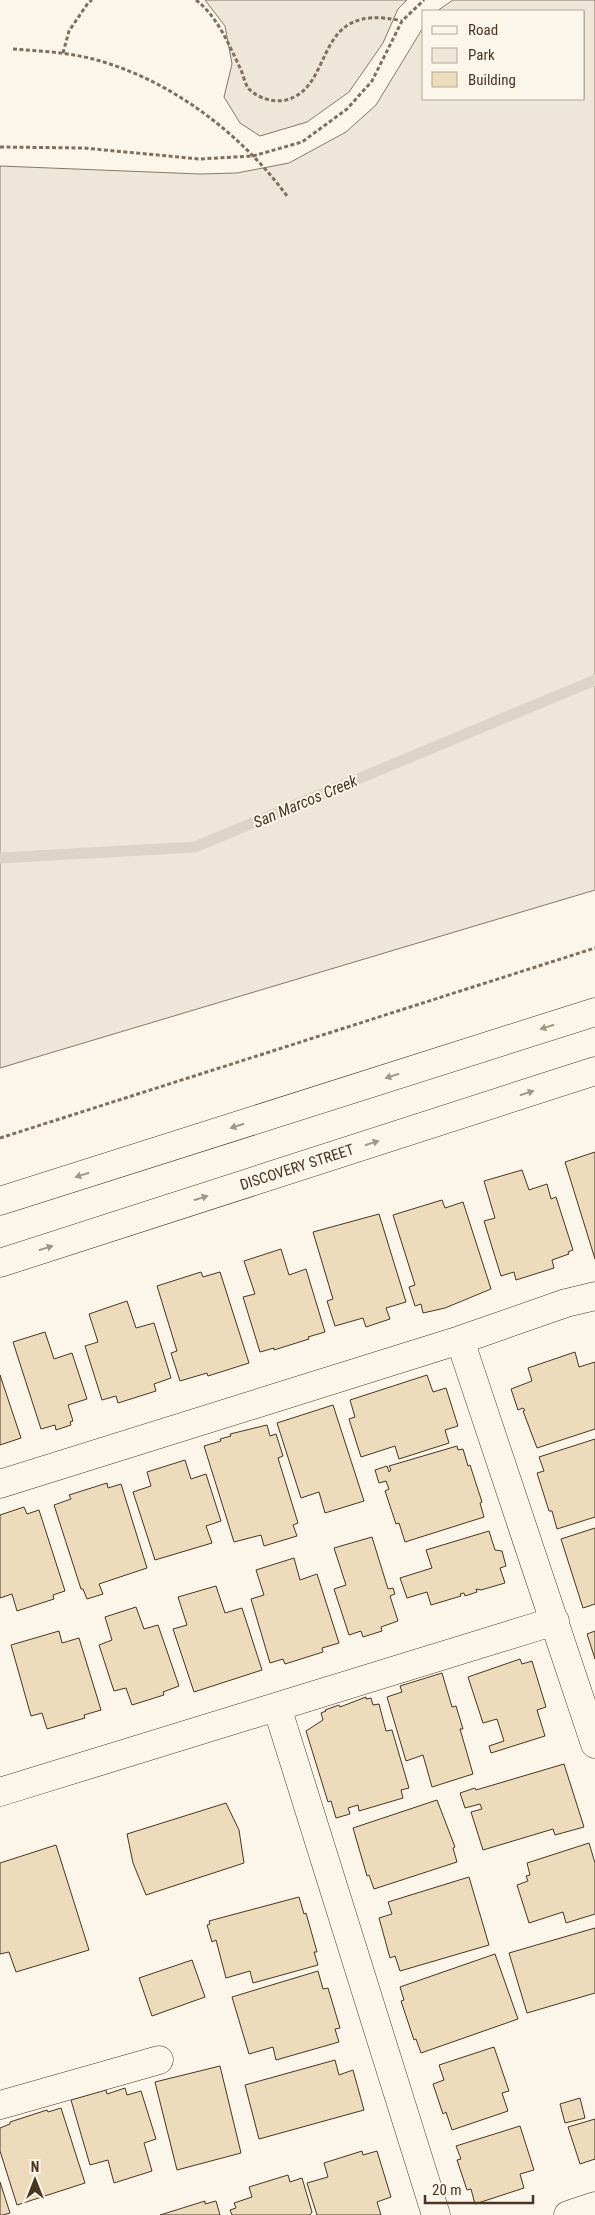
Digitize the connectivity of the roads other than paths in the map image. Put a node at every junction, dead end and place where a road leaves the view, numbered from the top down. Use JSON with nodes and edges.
{"nodes":[{"id":1,"x":595,"y":1012,"type":"edge"},
{"id":2,"x":595,"y":1071,"type":"edge"},
{"id":3,"x":0,"y":1202,"type":"edge"},
{"id":4,"x":0,"y":1263,"type":"edge"},
{"id":5,"x":595,"y":1296,"type":"edge"},
{"id":6,"x":460,"y":1340,"type":"junction"},
{"id":7,"x":0,"y":1484,"type":"edge"},
{"id":8,"x":555,"y":1621,"type":"junction"},
{"id":9,"x":277,"y":1707,"type":"junction"},
{"id":10,"x":595,"y":1744,"type":"edge"},
{"id":11,"x":2,"y":1783,"type":"edge"},
{"id":12,"x":159,"y":2060,"type":"dead end"},
{"id":13,"x":0,"y":2105,"type":"edge"},
{"id":14,"x":595,"y":2206,"type":"edge"},
{"id":15,"x":436,"y":2215,"type":"edge"},
{"id":16,"x":568,"y":2215,"type":"edge"}],
"edges":[{"from":1,"to":3,"type":"street","one_way":true},
{"from":4,"to":2,"type":"street","name":"DISCOVERY STREET","one_way":true},
{"from":5,"to":6,"type":"street"},
{"from":6,"to":7,"type":"street"},
{"from":6,"to":8,"type":"street"},
{"from":8,"to":9,"type":"street"},
{"from":8,"to":10,"type":"street"},
{"from":9,"to":11,"type":"street"},
{"from":9,"to":15,"type":"street"},
{"from":12,"to":13,"type":"street"},
{"from":14,"to":16,"type":"street"}]}
